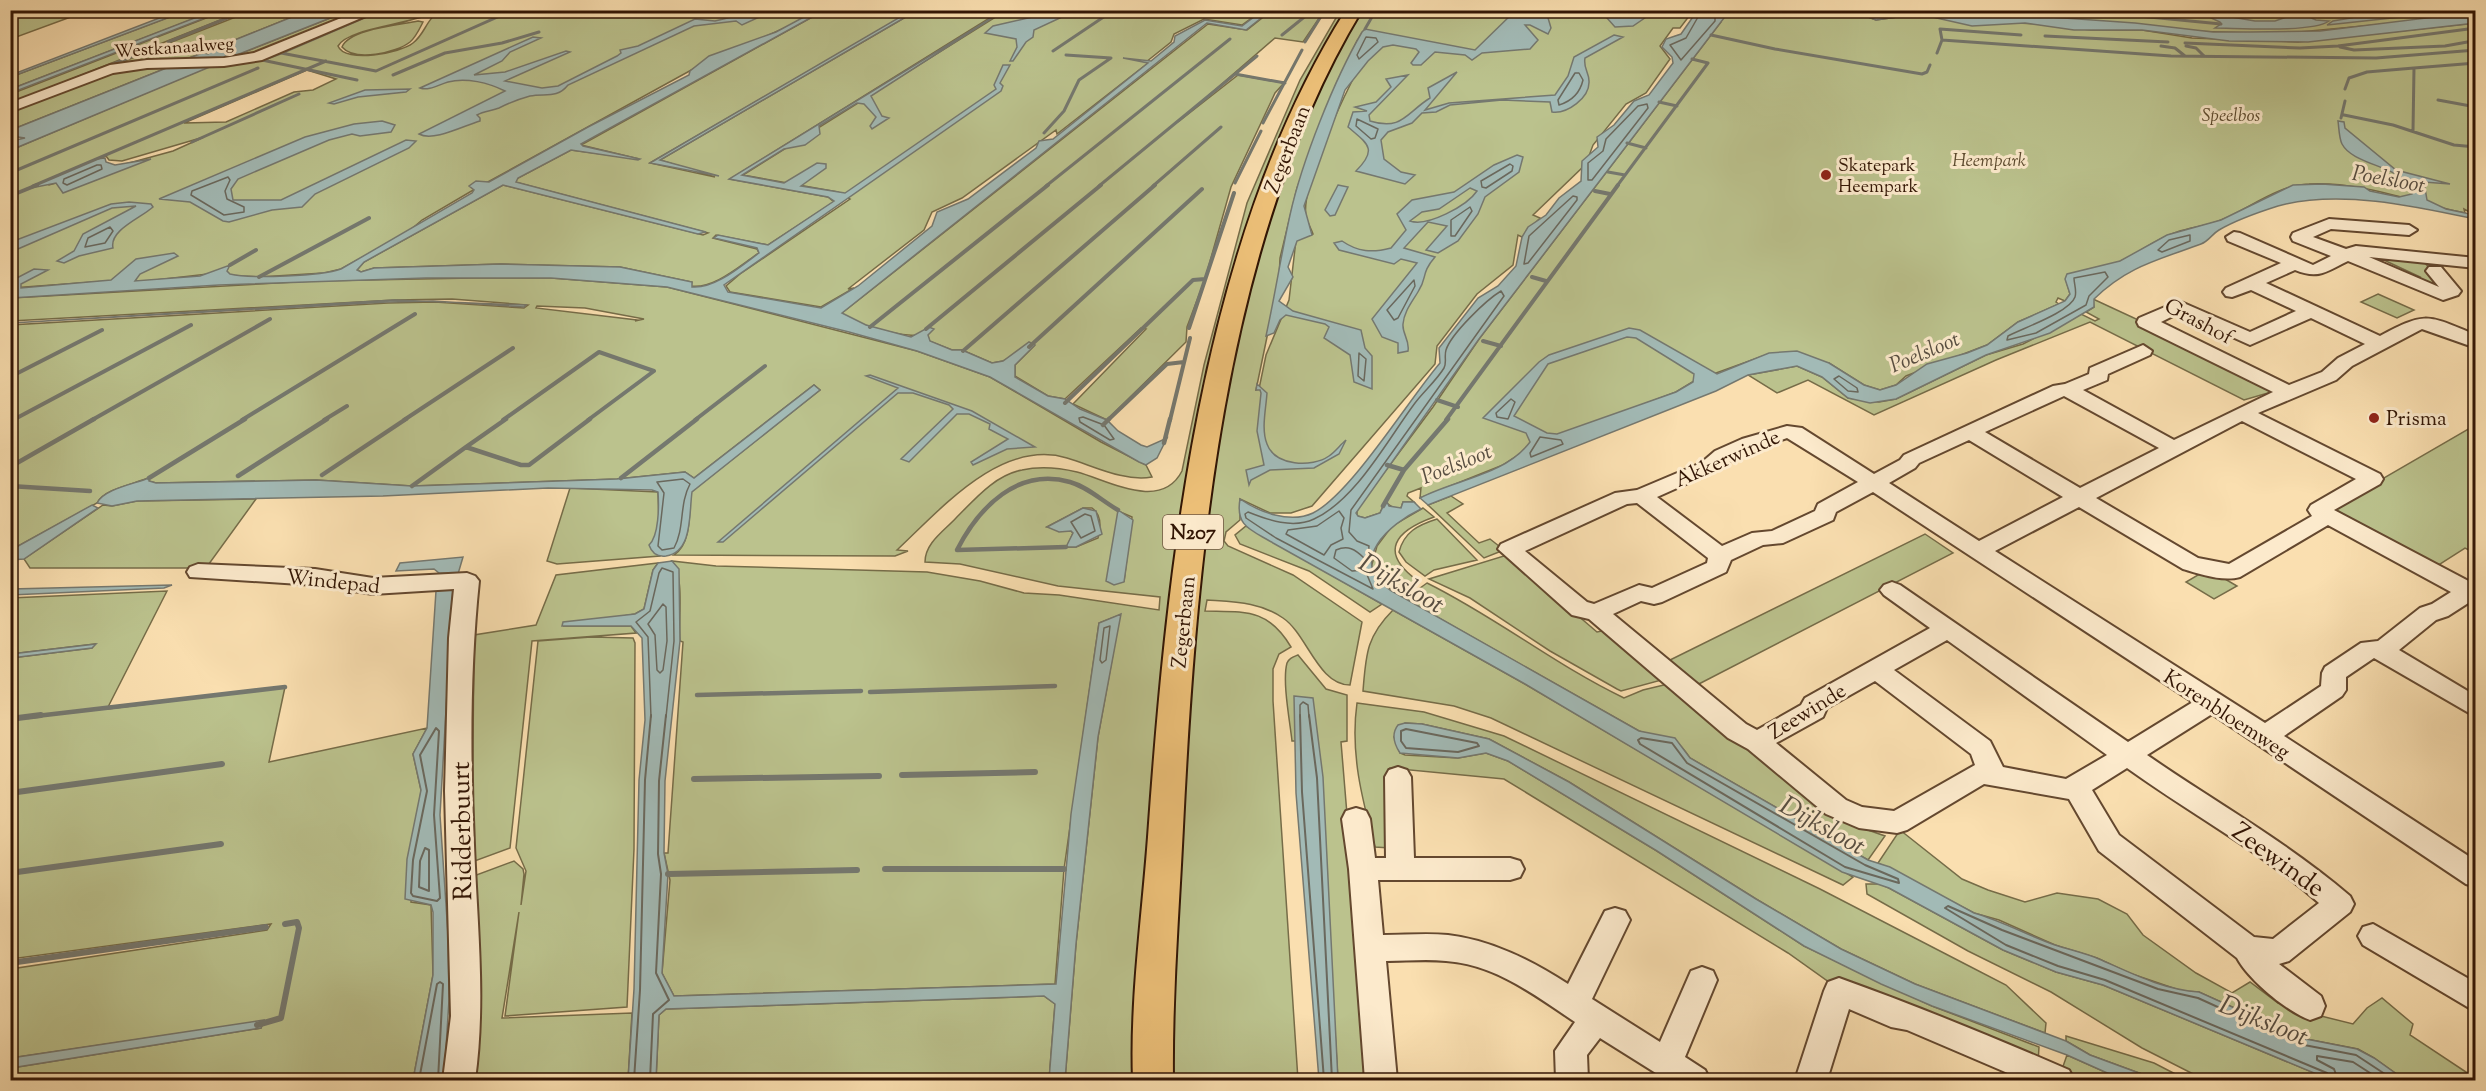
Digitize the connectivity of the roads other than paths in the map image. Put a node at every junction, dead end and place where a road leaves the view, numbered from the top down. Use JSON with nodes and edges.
{"nodes":[{"id":1,"x":374,"y":10,"type":"edge"},
{"id":2,"x":1354,"y":10,"type":"edge"},
{"id":3,"x":10,"y":108,"type":"edge"},
{"id":4,"x":2395,"y":214,"type":"dead end"},
{"id":5,"x":2409,"y":230,"type":"junction"},
{"id":6,"x":2234,"y":237,"type":"dead end"},
{"id":7,"x":2349,"y":255,"type":"junction"},
{"id":8,"x":2296,"y":263,"type":"junction"},
{"id":9,"x":2475,"y":263,"type":"edge"},
{"id":10,"x":2434,"y":264,"type":"junction"},
{"id":11,"x":2251,"y":284,"type":"junction"},
{"id":12,"x":2232,"y":292,"type":"dead end"},
{"id":13,"x":2309,"y":312,"type":"junction"},
{"id":14,"x":2475,"y":342,"type":"edge"},
{"id":15,"x":2379,"y":343,"type":"junction"},
{"id":16,"x":2143,"y":351,"type":"dead end"},
{"id":17,"x":2068,"y":390,"type":"junction"},
{"id":18,"x":2288,"y":392,"type":"junction"},
{"id":19,"x":2243,"y":413,"type":"junction"},
{"id":20,"x":1970,"y":432,"type":"junction"},
{"id":21,"x":2174,"y":448,"type":"junction"},
{"id":22,"x":1872,"y":482,"type":"junction"},
{"id":23,"x":1641,"y":496,"type":"junction"},
{"id":24,"x":2080,"y":497,"type":"junction"},
{"id":25,"x":2328,"y":516,"type":"junction"},
{"id":26,"x":1979,"y":550,"type":"junction"},
{"id":27,"x":1720,"y":556,"type":"junction"},
{"id":28,"x":198,"y":572,"type":"dead end"},
{"id":29,"x":467,"y":581,"type":"joint"},
{"id":30,"x":1893,"y":590,"type":"dead end"},
{"id":31,"x":1596,"y":612,"type":"junction"},
{"id":32,"x":1948,"y":629,"type":"junction"},
{"id":33,"x":2383,"y":650,"type":"junction"},
{"id":34,"x":1876,"y":669,"type":"junction"},
{"id":35,"x":2212,"y":702,"type":"junction"},
{"id":36,"x":2475,"y":708,"type":"edge"},
{"id":37,"x":2265,"y":736,"type":"junction"},
{"id":38,"x":1757,"y":742,"type":"junction"},
{"id":39,"x":2127,"y":755,"type":"junction"},
{"id":40,"x":1993,"y":774,"type":"junction"},
{"id":41,"x":1398,"y":777,"type":"dead end"},
{"id":42,"x":2076,"y":787,"type":"junction"},
{"id":43,"x":1356,"y":819,"type":"dead end"},
{"id":44,"x":1363,"y":869,"type":"junction"},
{"id":45,"x":1400,"y":869,"type":"junction"},
{"id":46,"x":1510,"y":869,"type":"dead end"},
{"id":47,"x":2475,"y":876,"type":"edge"},
{"id":48,"x":1615,"y":920,"type":"dead end"},
{"id":49,"x":2373,"y":936,"type":"dead end"},
{"id":50,"x":1370,"y":948,"type":"junction"},
{"id":51,"x":2248,"y":949,"type":"junction"},
{"id":52,"x":1702,"y":980,"type":"dead end"},
{"id":53,"x":2475,"y":999,"type":"edge"},
{"id":54,"x":2310,"y":1006,"type":"dead end"},
{"id":55,"x":1585,"y":1010,"type":"junction"},
{"id":56,"x":1667,"y":1063,"type":"junction"},
{"id":57,"x":2052,"y":1079,"type":"edge"},
{"id":58,"x":459,"y":1080,"type":"edge"},
{"id":59,"x":1153,"y":1080,"type":"edge"},
{"id":60,"x":1381,"y":1080,"type":"edge"},
{"id":61,"x":1572,"y":1080,"type":"edge"},
{"id":62,"x":1694,"y":1080,"type":"edge"},
{"id":63,"x":1811,"y":1080,"type":"edge"}],
"edges":[{"from":1,"to":3,"type":"street","name":"Westkanaalweg"},
{"from":2,"to":59,"type":"main road","name":"Zegerbaan","number":"N207"},
{"from":4,"to":5,"type":"street"},
{"from":5,"to":7,"type":"street"},
{"from":5,"to":10,"type":"street"},
{"from":6,"to":8,"type":"street"},
{"from":7,"to":8,"type":"street"},
{"from":7,"to":10,"type":"street"},
{"from":7,"to":10,"type":"street"},
{"from":8,"to":11,"type":"street","name":"Grashof"},
{"from":9,"to":10,"type":"street"},
{"from":11,"to":12,"type":"street","name":"Grashof"},
{"from":11,"to":13,"type":"street"},
{"from":13,"to":15,"type":"street"},
{"from":13,"to":18,"type":"street","name":"Grashof"},
{"from":14,"to":15,"type":"street"},
{"from":15,"to":18,"type":"street"},
{"from":16,"to":17,"type":"street"},
{"from":17,"to":20,"type":"street"},
{"from":17,"to":21,"type":"street"},
{"from":18,"to":19,"type":"street"},
{"from":19,"to":21,"type":"street"},
{"from":19,"to":25,"type":"street"},
{"from":20,"to":22,"type":"street"},
{"from":20,"to":24,"type":"street"},
{"from":21,"to":24,"type":"street"},
{"from":22,"to":23,"type":"street","name":"Akkerwinde"},
{"from":22,"to":26,"type":"street","name":"Akkerwinde"},
{"from":22,"to":27,"type":"street"},
{"from":23,"to":27,"type":"street","name":"Akkerwinde"},
{"from":23,"to":31,"type":"street","name":"Akkerwinde"},
{"from":24,"to":25,"type":"street"},
{"from":24,"to":26,"type":"street"},
{"from":25,"to":33,"type":"street"},
{"from":26,"to":35,"type":"street","name":"Korenbloemweg"},
{"from":27,"to":31,"type":"street"},
{"from":28,"to":29,"type":"street","name":"Windepad"},
{"from":29,"to":58,"type":"street","name":"Ridderbuurt"},
{"from":30,"to":32,"type":"street","name":"Zeewinde"},
{"from":31,"to":38,"type":"street","name":"Akkerwinde"},
{"from":32,"to":34,"type":"street","name":"Zeewinde"},
{"from":32,"to":39,"type":"street","name":"Zeewinde"},
{"from":33,"to":36,"type":"street"},
{"from":33,"to":37,"type":"street"},
{"from":34,"to":38,"type":"street","name":"Zeewinde"},
{"from":34,"to":40,"type":"street"},
{"from":35,"to":37,"type":"street","name":"Korenbloemweg"},
{"from":35,"to":39,"type":"street"},
{"from":37,"to":47,"type":"street","name":"Korenbloemweg"},
{"from":38,"to":40,"type":"street","name":"Zeewinde"},
{"from":39,"to":42,"type":"street"},
{"from":39,"to":51,"type":"street","name":"Zeewinde"},
{"from":40,"to":42,"type":"street","name":"Zeewinde"},
{"from":41,"to":45,"type":"street"},
{"from":42,"to":51,"type":"street"},
{"from":43,"to":44,"type":"street"},
{"from":44,"to":45,"type":"street"},
{"from":44,"to":50,"type":"street"},
{"from":45,"to":46,"type":"street"},
{"from":48,"to":55,"type":"street"},
{"from":49,"to":53,"type":"street"},
{"from":50,"to":55,"type":"street"},
{"from":50,"to":60,"type":"street"},
{"from":51,"to":54,"type":"street"},
{"from":52,"to":56,"type":"street"},
{"from":55,"to":56,"type":"street"},
{"from":55,"to":61,"type":"street"},
{"from":56,"to":62,"type":"street"},
{"from":57,"to":63,"type":"street"}]}
